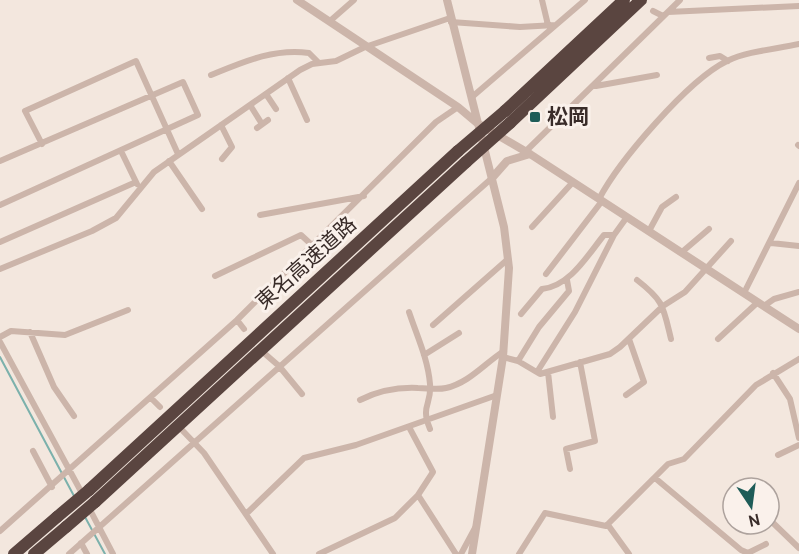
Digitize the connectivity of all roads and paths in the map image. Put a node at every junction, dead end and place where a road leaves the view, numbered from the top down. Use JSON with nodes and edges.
{"nodes":[{"id":1,"x":297,"y":0,"type":"edge"},
{"id":2,"x":354,"y":0,"type":"edge"},
{"id":3,"x":447,"y":0,"type":"edge"},
{"id":4,"x":542,"y":0,"type":"edge"},
{"id":5,"x":585,"y":0,"type":"edge"},
{"id":6,"x":624,"y":0,"type":"edge"},
{"id":7,"x":641,"y":0,"type":"edge"},
{"id":8,"x":680,"y":0,"type":"edge"},
{"id":9,"x":765,"y":4,"type":"edge"},
{"id":10,"x":799,"y":6,"type":"edge"},
{"id":11,"x":653,"y":11,"type":"dead end"},
{"id":12,"x":665,"y":14,"type":"junction"},
{"id":13,"x":451,"y":20,"type":"junction"},
{"id":14,"x":330,"y":21,"type":"junction"},
{"id":15,"x":552,"y":25,"type":"junction"},
{"id":16,"x":799,"y":44,"type":"edge"},
{"id":17,"x":365,"y":47,"type":"junction"},
{"id":18,"x":709,"y":58,"type":"dead end"},
{"id":19,"x":728,"y":61,"type":"junction"},
{"id":20,"x":319,"y":63,"type":"junction"},
{"id":21,"x":211,"y":75,"type":"dead end"},
{"id":22,"x":657,"y":75,"type":"dead end"},
{"id":23,"x":288,"y":78,"type":"junction"},
{"id":24,"x":594,"y":87,"type":"junction"},
{"id":25,"x":266,"y":94,"type":"junction"},
{"id":26,"x":152,"y":96,"type":"junction"},
{"id":27,"x":472,"y":97,"type":"junction"},
{"id":28,"x":250,"y":105,"type":"junction"},
{"id":29,"x":458,"y":107,"type":"junction"},
{"id":30,"x":276,"y":109,"type":"dead end"},
{"id":31,"x":507,"y":117,"type":"junction"},
{"id":32,"x":308,"y":120,"type":"dead end"},
{"id":33,"x":477,"y":123,"type":"junction"},
{"id":34,"x":262,"y":124,"type":"dead end"},
{"id":35,"x":221,"y":125,"type":"junction"},
{"id":36,"x":168,"y":129,"type":"junction"},
{"id":37,"x":42,"y":144,"type":"junction"},
{"id":38,"x":121,"y":151,"type":"junction"},
{"id":39,"x":528,"y":153,"type":"junction"},
{"id":40,"x":178,"y":154,"type":"junction"},
{"id":41,"x":462,"y":157,"type":"junction"},
{"id":42,"x":222,"y":159,"type":"dead end"},
{"id":43,"x":0,"y":161,"type":"edge"},
{"id":44,"x":169,"y":161,"type":"junction"},
{"id":45,"x":492,"y":178,"type":"junction"},
{"id":46,"x":573,"y":182,"type":"junction"},
{"id":47,"x":799,"y":183,"type":"edge"},
{"id":48,"x":137,"y":185,"type":"junction"},
{"id":49,"x":364,"y":196,"type":"junction"},
{"id":50,"x":676,"y":197,"type":"dead end"},
{"id":51,"x":791,"y":197,"type":"junction"},
{"id":52,"x":600,"y":200,"type":"junction"},
{"id":53,"x":799,"y":203,"type":"edge"},
{"id":54,"x":0,"y":205,"type":"edge"},
{"id":55,"x":202,"y":209,"type":"dead end"},
{"id":56,"x":260,"y":215,"type":"dead end"},
{"id":57,"x":627,"y":217,"type":"junction"},
{"id":58,"x":532,"y":227,"type":"dead end"},
{"id":59,"x":709,"y":229,"type":"dead end"},
{"id":60,"x":648,"y":231,"type":"junction"},
{"id":61,"x":614,"y":235,"type":"junction"},
{"id":62,"x":731,"y":241,"type":"dead end"},
{"id":63,"x":0,"y":242,"type":"edge"},
{"id":64,"x":771,"y":243,"type":"junction"},
{"id":65,"x":313,"y":246,"type":"junction"},
{"id":66,"x":799,"y":246,"type":"edge"},
{"id":67,"x":682,"y":252,"type":"junction"},
{"id":68,"x":508,"y":259,"type":"junction"},
{"id":69,"x":0,"y":268,"type":"edge"},
{"id":70,"x":705,"y":268,"type":"junction"},
{"id":71,"x":546,"y":274,"type":"dead end"},
{"id":72,"x":215,"y":276,"type":"dead end"},
{"id":73,"x":567,"y":280,"type":"junction"},
{"id":74,"x":637,"y":280,"type":"dead end"},
{"id":75,"x":799,"y":292,"type":"edge"},
{"id":76,"x":744,"y":293,"type":"junction"},
{"id":77,"x":761,"y":304,"type":"junction"},
{"id":78,"x":663,"y":306,"type":"junction"},
{"id":79,"x":128,"y":310,"type":"dead end"},
{"id":80,"x":409,"y":312,"type":"dead end"},
{"id":81,"x":521,"y":314,"type":"dead end"},
{"id":82,"x":237,"y":320,"type":"junction"},
{"id":83,"x":433,"y":325,"type":"dead end"},
{"id":84,"x":244,"y":329,"type":"dead end"},
{"id":85,"x":799,"y":329,"type":"edge"},
{"id":86,"x":30,"y":332,"type":"junction"},
{"id":87,"x":459,"y":333,"type":"dead end"},
{"id":88,"x":0,"y":337,"type":"edge"},
{"id":89,"x":629,"y":339,"type":"junction"},
{"id":90,"x":671,"y":339,"type":"dead end"},
{"id":91,"x":718,"y":339,"type":"dead end"},
{"id":92,"x":0,"y":342,"type":"edge"},
{"id":93,"x":264,"y":353,"type":"dead end"},
{"id":94,"x":503,"y":354,"type":"junction"},
{"id":95,"x":424,"y":355,"type":"junction"},
{"id":96,"x":799,"y":359,"type":"edge"},
{"id":97,"x":518,"y":361,"type":"junction"},
{"id":98,"x":580,"y":362,"type":"junction"},
{"id":99,"x":279,"y":366,"type":"junction"},
{"id":100,"x":537,"y":372,"type":"junction"},
{"id":101,"x":548,"y":372,"type":"junction"},
{"id":102,"x":774,"y":374,"type":"junction"},
{"id":103,"x":430,"y":388,"type":"junction"},
{"id":104,"x":302,"y":394,"type":"dead end"},
{"id":105,"x":497,"y":395,"type":"junction"},
{"id":106,"x":626,"y":395,"type":"dead end"},
{"id":107,"x":151,"y":398,"type":"junction"},
{"id":108,"x":360,"y":400,"type":"dead end"},
{"id":109,"x":160,"y":406,"type":"dead end"},
{"id":110,"x":74,"y":416,"type":"dead end"},
{"id":111,"x":553,"y":417,"type":"dead end"},
{"id":112,"x":427,"y":421,"type":"junction"},
{"id":113,"x":409,"y":427,"type":"junction"},
{"id":114,"x":430,"y":429,"type":"dead end"},
{"id":115,"x":182,"y":430,"type":"dead end"},
{"id":116,"x":799,"y":438,"type":"edge"},
{"id":117,"x":195,"y":442,"type":"junction"},
{"id":118,"x":799,"y":445,"type":"edge"},
{"id":119,"x":33,"y":451,"type":"dead end"},
{"id":120,"x":778,"y":455,"type":"dead end"},
{"id":121,"x":570,"y":468,"type":"dead end"},
{"id":122,"x":70,"y":471,"type":"junction"},
{"id":123,"x":655,"y":478,"type":"junction"},
{"id":124,"x":52,"y":488,"type":"junction"},
{"id":125,"x":418,"y":495,"type":"junction"},
{"id":126,"x":246,"y":514,"type":"junction"},
{"id":127,"x":61,"y":522,"type":"junction"},
{"id":128,"x":477,"y":525,"type":"junction"},
{"id":129,"x":608,"y":525,"type":"junction"},
{"id":130,"x":99,"y":528,"type":"junction"},
{"id":131,"x":0,"y":531,"type":"edge"},
{"id":132,"x":781,"y":531,"type":"edge"},
{"id":133,"x":81,"y":543,"type":"junction"},
{"id":134,"x":766,"y":544,"type":"dead end"},
{"id":135,"x":799,"y":548,"type":"edge"},
{"id":136,"x":14,"y":554,"type":"edge"},
{"id":137,"x":34,"y":554,"type":"edge"},
{"id":138,"x":69,"y":554,"type":"edge"},
{"id":139,"x":87,"y":554,"type":"edge"},
{"id":140,"x":113,"y":554,"type":"edge"},
{"id":141,"x":273,"y":554,"type":"edge"},
{"id":142,"x":319,"y":554,"type":"edge"},
{"id":143,"x":459,"y":554,"type":"edge"},
{"id":144,"x":472,"y":554,"type":"edge"},
{"id":145,"x":519,"y":554,"type":"edge"},
{"id":146,"x":629,"y":554,"type":"edge"}],
"edges":[{"from":1,"to":14,"type":"street"},
{"from":2,"to":14,"type":"street"},
{"from":3,"to":13,"type":"street"},
{"from":4,"to":15,"type":"street"},
{"from":5,"to":15,"type":"street"},
{"from":6,"to":31,"type":"highway","name":"東名高速道路"},
{"from":7,"to":31,"type":"highway","name":"東名高速道路"},
{"from":8,"to":12,"type":"street"},
{"from":9,"to":10,"type":"street"},
{"from":9,"to":12,"type":"street"},
{"from":11,"to":12,"type":"street"},
{"from":12,"to":24,"type":"street"},
{"from":13,"to":15,"type":"street"},
{"from":13,"to":17,"type":"street"},
{"from":13,"to":27,"type":"street"},
{"from":14,"to":17,"type":"street"},
{"from":15,"to":27,"type":"street"},
{"from":16,"to":19,"type":"street"},
{"from":17,"to":20,"type":"street"},
{"from":17,"to":29,"type":"street"},
{"from":18,"to":19,"type":"street"},
{"from":19,"to":52,"type":"street"},
{"from":20,"to":21,"type":"street"},
{"from":20,"to":23,"type":"street"},
{"from":22,"to":24,"type":"street"},
{"from":23,"to":25,"type":"street"},
{"from":23,"to":32,"type":"street"},
{"from":24,"to":39,"type":"street"},
{"from":25,"to":28,"type":"street"},
{"from":25,"to":30,"type":"street"},
{"from":26,"to":36,"type":"street"},
{"from":26,"to":36,"type":"street"},
{"from":26,"to":37,"type":"street"},
{"from":26,"to":37,"type":"street"},
{"from":27,"to":33,"type":"street"},
{"from":28,"to":34,"type":"street"},
{"from":28,"to":35,"type":"street"},
{"from":29,"to":33,"type":"street"},
{"from":29,"to":49,"type":"street"},
{"from":31,"to":41,"type":"highway","name":"東名高速道路","bridge":true},
{"from":33,"to":39,"type":"street"},
{"from":33,"to":45,"type":"street"},
{"from":35,"to":40,"type":"street"},
{"from":35,"to":42,"type":"street"},
{"from":36,"to":38,"type":"street"},
{"from":36,"to":40,"type":"street"},
{"from":37,"to":43,"type":"street"},
{"from":38,"to":48,"type":"street"},
{"from":38,"to":54,"type":"street"},
{"from":39,"to":45,"type":"street"},
{"from":39,"to":46,"type":"street"},
{"from":40,"to":44,"type":"street"},
{"from":41,"to":127,"type":"highway","name":"東名高速道路","bridge":true},
{"from":41,"to":127,"type":"highway","name":"東名高速道路","bridge":true},
{"from":44,"to":48,"type":"street"},
{"from":44,"to":55,"type":"street"},
{"from":45,"to":68,"type":"street"},
{"from":45,"to":99,"type":"street"},
{"from":46,"to":52,"type":"street"},
{"from":46,"to":58,"type":"street"},
{"from":47,"to":51,"type":"street"},
{"from":48,"to":63,"type":"street"},
{"from":48,"to":69,"type":"street"},
{"from":49,"to":56,"type":"street"},
{"from":49,"to":65,"type":"street"},
{"from":50,"to":60,"type":"street"},
{"from":51,"to":53,"type":"street"},
{"from":51,"to":64,"type":"street"},
{"from":52,"to":57,"type":"street"},
{"from":52,"to":71,"type":"street"},
{"from":57,"to":60,"type":"street"},
{"from":57,"to":61,"type":"street"},
{"from":59,"to":67,"type":"street"},
{"from":60,"to":67,"type":"street"},
{"from":61,"to":73,"type":"street"},
{"from":61,"to":100,"type":"street"},
{"from":62,"to":70,"type":"street"},
{"from":64,"to":66,"type":"street"},
{"from":64,"to":76,"type":"street"},
{"from":65,"to":72,"type":"street"},
{"from":65,"to":82,"type":"street"},
{"from":67,"to":70,"type":"street"},
{"from":68,"to":83,"type":"street"},
{"from":68,"to":94,"type":"street"},
{"from":70,"to":76,"type":"street"},
{"from":70,"to":78,"type":"street"},
{"from":73,"to":81,"type":"street"},
{"from":73,"to":97,"type":"street"},
{"from":74,"to":78,"type":"street"},
{"from":75,"to":77,"type":"street"},
{"from":76,"to":77,"type":"street"},
{"from":77,"to":85,"type":"street"},
{"from":77,"to":91,"type":"street"},
{"from":78,"to":89,"type":"street"},
{"from":78,"to":90,"type":"street"},
{"from":79,"to":86,"type":"street"},
{"from":80,"to":95,"type":"street"},
{"from":82,"to":84,"type":"street"},
{"from":82,"to":107,"type":"street"},
{"from":86,"to":88,"type":"street"},
{"from":86,"to":110,"type":"street"},
{"from":87,"to":95,"type":"street"},
{"from":89,"to":98,"type":"street"},
{"from":89,"to":106,"type":"street"},
{"from":92,"to":122,"type":"street"},
{"from":93,"to":99,"type":"street"},
{"from":94,"to":97,"type":"street"},
{"from":94,"to":103,"type":"street"},
{"from":94,"to":105,"type":"street"},
{"from":95,"to":103,"type":"street"},
{"from":96,"to":102,"type":"street"},
{"from":97,"to":100,"type":"street"},
{"from":98,"to":101,"type":"street"},
{"from":98,"to":121,"type":"street"},
{"from":99,"to":104,"type":"street"},
{"from":99,"to":117,"type":"street"},
{"from":100,"to":101,"type":"street"},
{"from":101,"to":111,"type":"street"},
{"from":102,"to":116,"type":"street"},
{"from":102,"to":123,"type":"street"},
{"from":103,"to":108,"type":"street"},
{"from":103,"to":112,"type":"street"},
{"from":105,"to":112,"type":"street"},
{"from":105,"to":128,"type":"street"},
{"from":107,"to":109,"type":"street"},
{"from":107,"to":122,"type":"street"},
{"from":112,"to":113,"type":"street"},
{"from":112,"to":114,"type":"street"},
{"from":113,"to":125,"type":"street"},
{"from":113,"to":126,"type":"street"},
{"from":115,"to":117,"type":"street"},
{"from":117,"to":126,"type":"street"},
{"from":117,"to":130,"type":"street"},
{"from":118,"to":120,"type":"street"},
{"from":119,"to":124,"type":"street"},
{"from":122,"to":124,"type":"street"},
{"from":122,"to":130,"type":"street"},
{"from":123,"to":129,"type":"street"},
{"from":123,"to":134,"type":"street"},
{"from":124,"to":131,"type":"street"},
{"from":125,"to":142,"type":"street"},
{"from":125,"to":143,"type":"street"},
{"from":126,"to":141,"type":"street"},
{"from":127,"to":136,"type":"highway","name":"東名高速道路"},
{"from":127,"to":137,"type":"highway","name":"東名高速道路"},
{"from":128,"to":143,"type":"street"},
{"from":128,"to":144,"type":"street"},
{"from":129,"to":145,"type":"street"},
{"from":129,"to":146,"type":"street"},
{"from":130,"to":133,"type":"street"},
{"from":130,"to":140,"type":"street"},
{"from":132,"to":135,"type":"street"},
{"from":133,"to":138,"type":"street"},
{"from":133,"to":139,"type":"street"}]}
